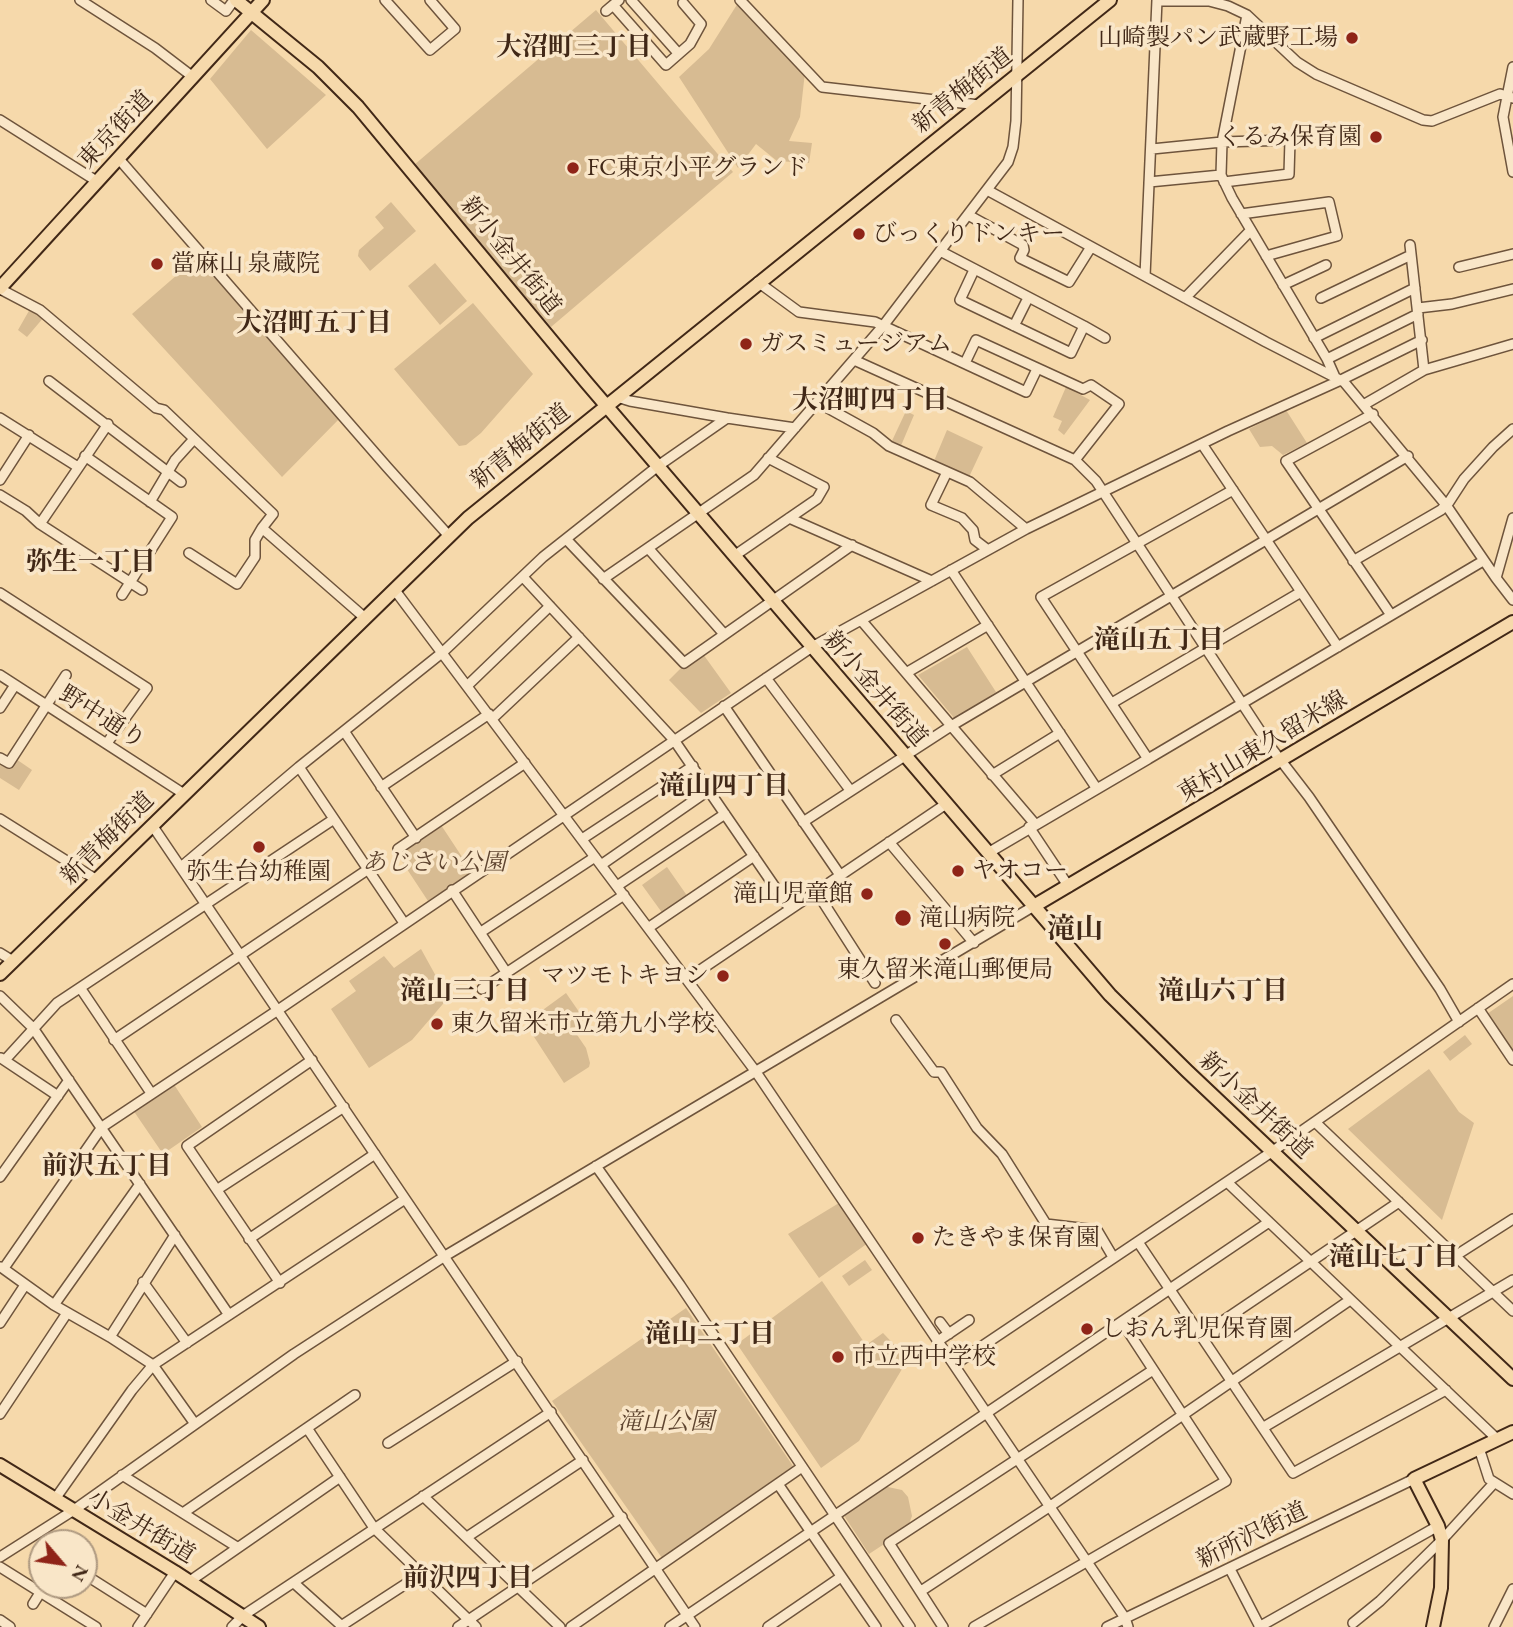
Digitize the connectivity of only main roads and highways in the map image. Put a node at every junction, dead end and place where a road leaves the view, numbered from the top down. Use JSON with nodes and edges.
{"nodes":[{"id":1,"x":235,"y":0,"type":"edge"},
{"id":2,"x":263,"y":0,"type":"edge"},
{"id":3,"x":1110,"y":0,"type":"edge"},
{"id":4,"x":253,"y":13,"type":"junction"},
{"id":5,"x":0,"y":289,"type":"edge"},
{"id":6,"x":611,"y":401,"type":"junction"},
{"id":7,"x":1513,"y":622,"type":"edge"},
{"id":8,"x":1034,"y":906,"type":"junction"},
{"id":9,"x":0,"y":974,"type":"edge"},
{"id":10,"x":1513,"y":1379,"type":"edge"},
{"id":11,"x":1513,"y":1432,"type":"edge"},
{"id":12,"x":0,"y":1465,"type":"edge"},
{"id":13,"x":259,"y":1627,"type":"edge"},
{"id":14,"x":1433,"y":1627,"type":"edge"}],
"edges":[{"from":1,"to":4,"type":"main road","name":"新小金井街道"},
{"from":2,"to":4,"type":"main road","name":"東京街道"},
{"from":3,"to":6,"type":"main road","name":"新青梅街道"},
{"from":4,"to":5,"type":"main road","name":"東京街道"},
{"from":4,"to":6,"type":"main road","name":"新小金井街道"},
{"from":6,"to":8,"type":"main road","name":"新小金井街道"},
{"from":6,"to":9,"type":"main road","name":"新青梅街道"},
{"from":7,"to":8,"type":"main road","name":"東村山東久留米線"},
{"from":8,"to":10,"type":"main road","name":"新小金井街道"},
{"from":11,"to":14,"type":"main road"},
{"from":12,"to":13,"type":"main road","name":"小金井街道"}]}
